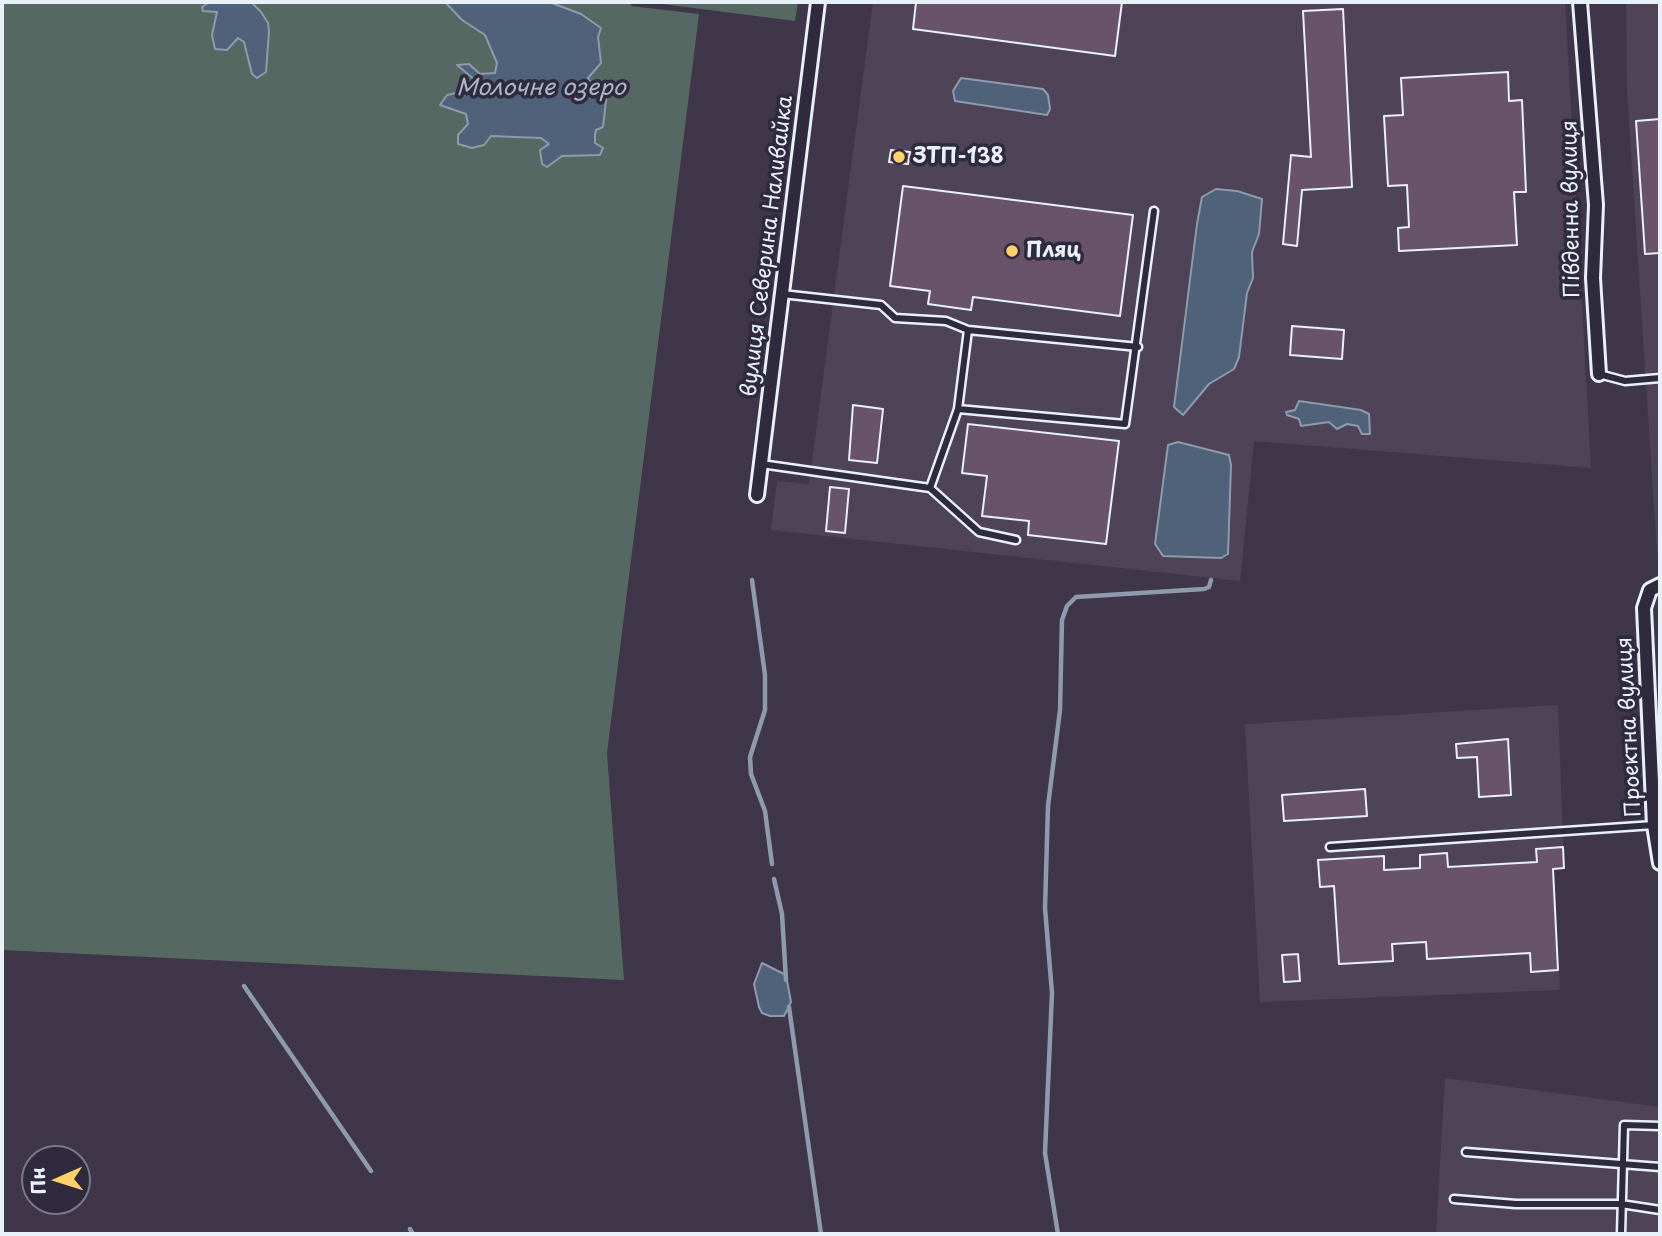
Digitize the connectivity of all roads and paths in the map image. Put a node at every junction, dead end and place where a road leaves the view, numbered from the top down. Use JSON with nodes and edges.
{"nodes":[{"id":1,"x":818,"y":2,"type":"edge"},
{"id":2,"x":1580,"y":2,"type":"edge"},
{"id":3,"x":1154,"y":211,"type":"dead end"},
{"id":4,"x":780,"y":294,"type":"junction"},
{"id":5,"x":968,"y":330,"type":"junction"},
{"id":6,"x":1138,"y":347,"type":"junction"},
{"id":7,"x":1599,"y":374,"type":"joint"},
{"id":8,"x":1660,"y":378,"type":"edge"},
{"id":9,"x":958,"y":409,"type":"junction"},
{"id":10,"x":761,"y":464,"type":"junction"},
{"id":11,"x":930,"y":488,"type":"junction"},
{"id":12,"x":757,"y":495,"type":"dead end"},
{"id":13,"x":1016,"y":540,"type":"dead end"},
{"id":14,"x":1655,"y":588,"type":"edge"},
{"id":15,"x":1654,"y":825,"type":"junction"},
{"id":16,"x":1330,"y":847,"type":"dead end"},
{"id":17,"x":1660,"y":863,"type":"edge"},
{"id":18,"x":1660,"y":1126,"type":"edge"},
{"id":19,"x":1465,"y":1152,"type":"dead end"},
{"id":20,"x":1622,"y":1164,"type":"junction"},
{"id":21,"x":1660,"y":1167,"type":"edge"},
{"id":22,"x":1454,"y":1199,"type":"dead end"},
{"id":23,"x":1621,"y":1204,"type":"junction"},
{"id":24,"x":1660,"y":1210,"type":"edge"},
{"id":25,"x":1621,"y":1234,"type":"edge"}],
"edges":[{"from":1,"to":4,"type":"street","name":"вулиця Северина Наливайка"},
{"from":2,"to":7,"type":"street","name":"Південна вулиця"},
{"from":3,"to":6,"type":"lane"},
{"from":4,"to":5,"type":"lane"},
{"from":4,"to":10,"type":"street","name":"вулиця Северина Наливайка"},
{"from":5,"to":6,"type":"lane"},
{"from":5,"to":9,"type":"lane"},
{"from":6,"to":9,"type":"lane"},
{"from":7,"to":8,"type":"lane"},
{"from":9,"to":11,"type":"lane"},
{"from":10,"to":11,"type":"lane"},
{"from":10,"to":12,"type":"street","name":"вулиця Северина Наливайка"},
{"from":11,"to":13,"type":"lane"},
{"from":14,"to":15,"type":"street","name":"Проектна вулиця"},
{"from":15,"to":16,"type":"lane"},
{"from":15,"to":17,"type":"street","name":"Проектна вулиця"},
{"from":18,"to":20,"type":"lane"},
{"from":19,"to":20,"type":"lane"},
{"from":20,"to":21,"type":"lane"},
{"from":20,"to":23,"type":"lane"},
{"from":22,"to":23,"type":"lane"},
{"from":23,"to":24,"type":"lane"},
{"from":23,"to":25,"type":"lane"}]}
